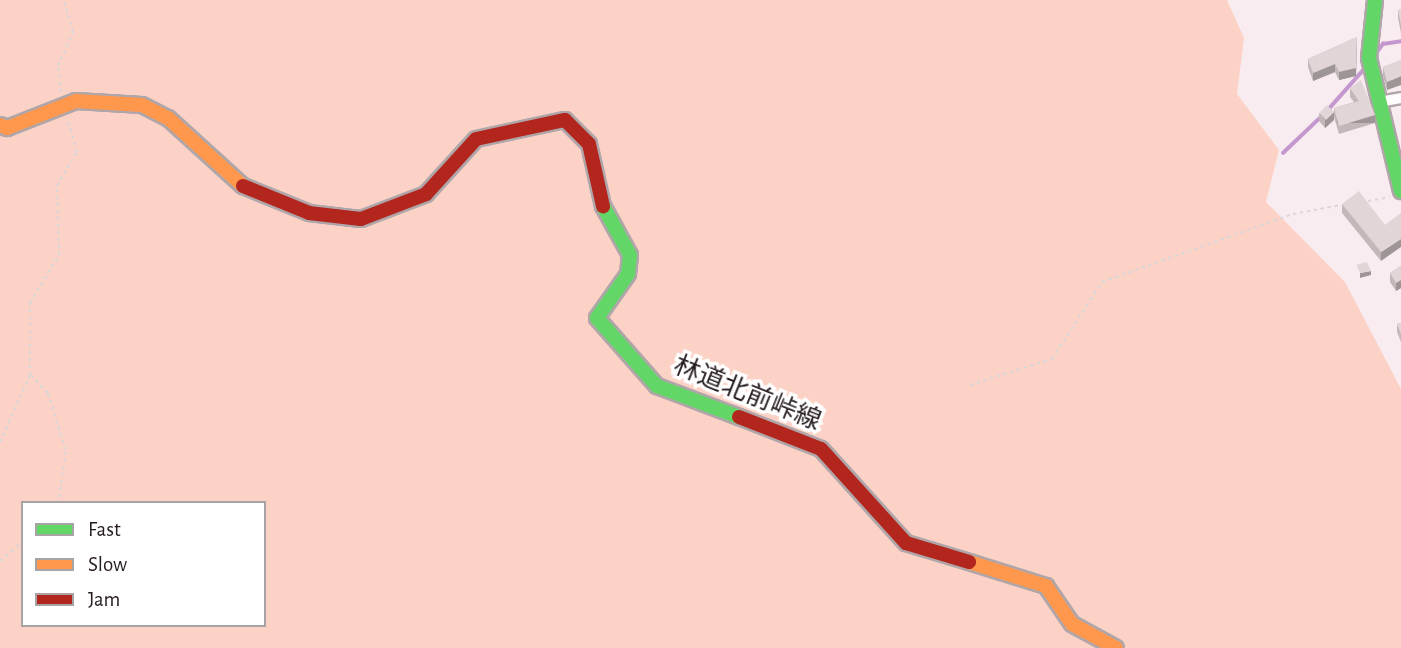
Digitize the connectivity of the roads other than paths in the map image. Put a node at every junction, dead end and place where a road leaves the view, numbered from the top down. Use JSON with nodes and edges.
{"nodes":[{"id":1,"x":1375,"y":0,"type":"edge"},
{"id":2,"x":1401,"y":98,"type":"edge"},
{"id":3,"x":1379,"y":102,"type":"junction"},
{"id":4,"x":0,"y":125,"type":"edge"},
{"id":5,"x":1401,"y":193,"type":"edge"},
{"id":6,"x":1116,"y":648,"type":"edge"}],
"edges":[{"from":1,"to":3,"type":"street"},
{"from":2,"to":3,"type":"street"},
{"from":3,"to":5,"type":"street"},
{"from":4,"to":6,"type":"street","name":"林道北前峠線"}]}
